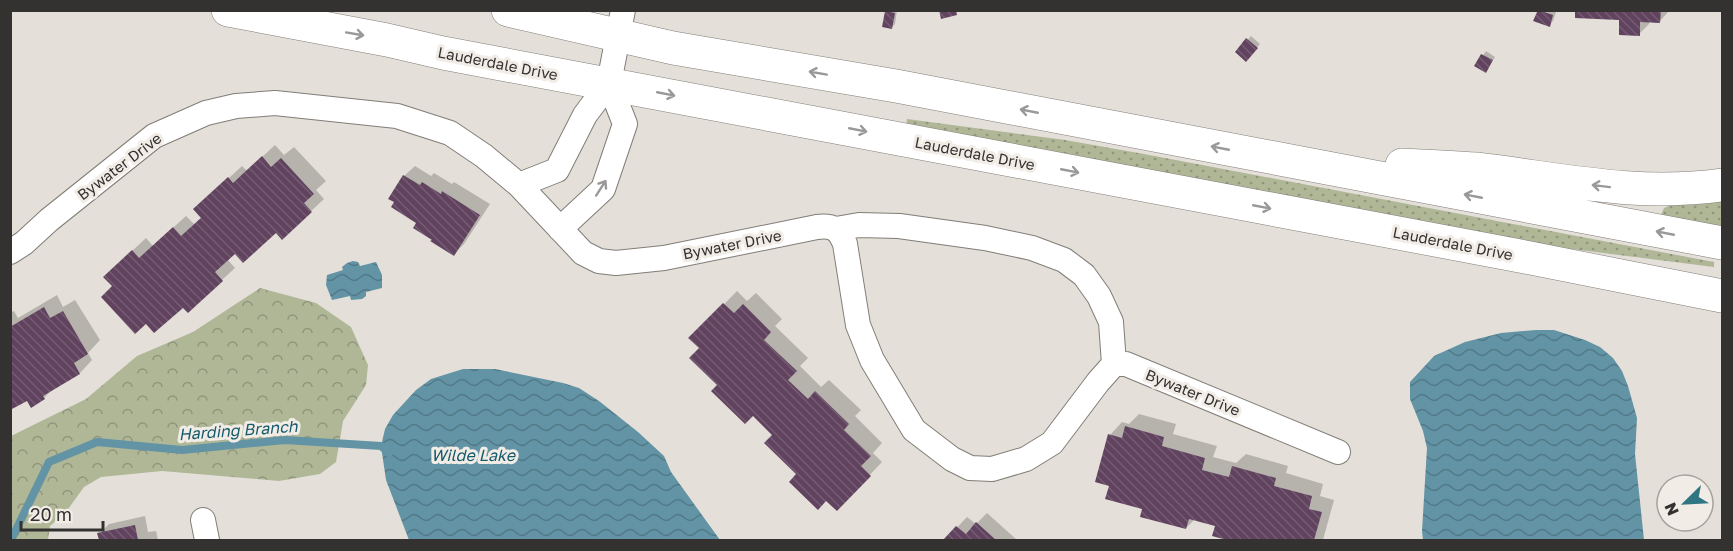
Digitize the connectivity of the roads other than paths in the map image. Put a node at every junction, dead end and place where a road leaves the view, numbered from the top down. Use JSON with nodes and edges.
{"nodes":[{"id":1,"x":228,"y":10,"type":"edge"},
{"id":2,"x":508,"y":10,"type":"edge"},
{"id":3,"x":621,"y":23,"type":"edge"},
{"id":4,"x":609,"y":83,"type":"junction"},
{"id":5,"x":1268,"y":157,"type":"junction"},
{"id":6,"x":519,"y":185,"type":"junction"},
{"id":7,"x":1722,"y":185,"type":"edge"},
{"id":8,"x":560,"y":229,"type":"junction"},
{"id":9,"x":836,"y":229,"type":"junction"},
{"id":10,"x":1722,"y":243,"type":"edge"},
{"id":11,"x":10,"y":252,"type":"edge"},
{"id":12,"x":1719,"y":296,"type":"edge"},
{"id":13,"x":1114,"y":364,"type":"junction"},
{"id":14,"x":1338,"y":452,"type":"dead end"}],
"edges":[{"from":1,"to":4,"type":"main road","name":"Lauderdale Drive","one_way":true},
{"from":2,"to":3,"type":"main road"},
{"from":3,"to":4,"type":"street"},
{"from":5,"to":3,"type":"main road","one_way":true},
{"from":4,"to":6,"type":"street"},
{"from":8,"to":4,"type":"street","one_way":true},
{"from":4,"to":12,"type":"main road","name":"Lauderdale Drive","one_way":true},
{"from":7,"to":5,"type":"main road","one_way":true},
{"from":10,"to":5,"type":"main road","one_way":true},
{"from":6,"to":8,"type":"street","name":"Bywater Drive"},
{"from":6,"to":11,"type":"street","name":"Bywater Drive"},
{"from":8,"to":9,"type":"street","name":"Bywater Drive"},
{"from":9,"to":13,"type":"street","name":"Bywater Drive"},
{"from":9,"to":13,"type":"street"},
{"from":13,"to":14,"type":"street","name":"Bywater Drive"}]}
